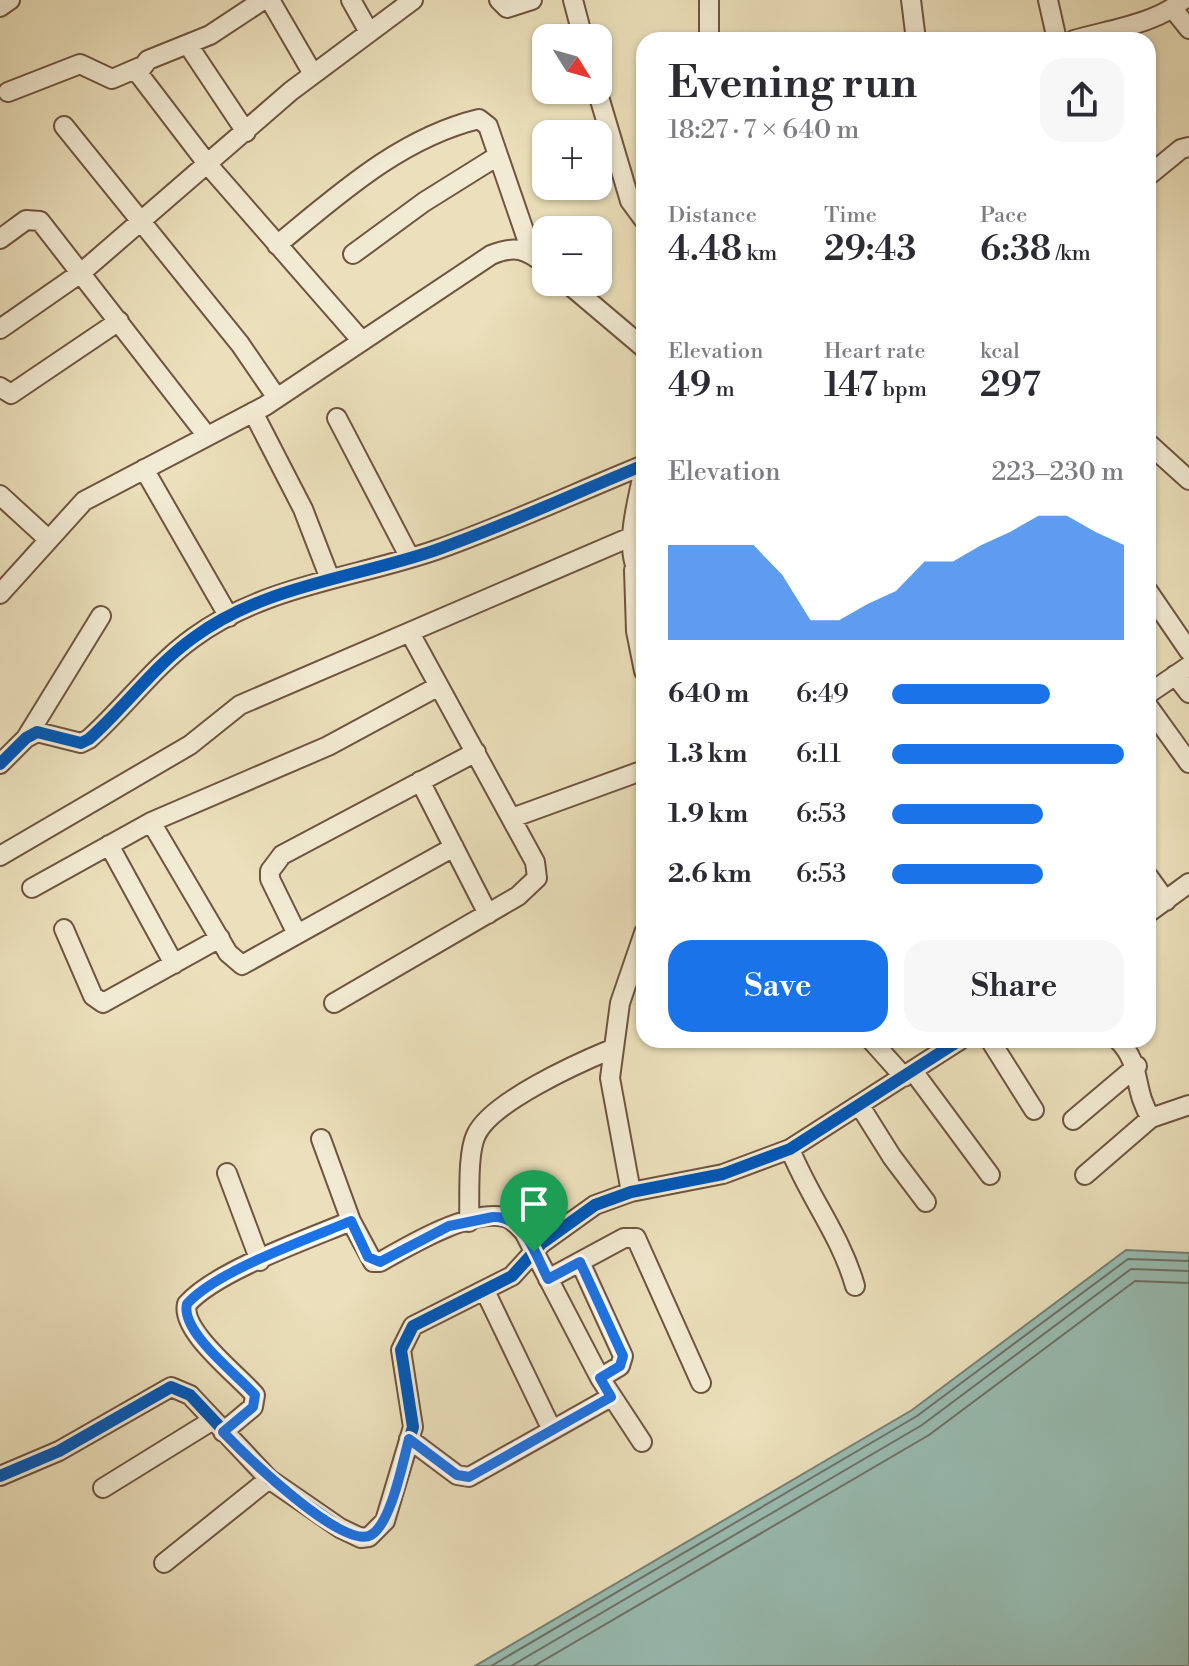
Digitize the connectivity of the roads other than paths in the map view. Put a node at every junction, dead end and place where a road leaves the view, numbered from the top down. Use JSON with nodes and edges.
{"nodes":[{"id":1,"x":10,"y":0,"type":"edge"},
{"id":2,"x":263,"y":0,"type":"edge"},
{"id":3,"x":270,"y":0,"type":"edge"},
{"id":4,"x":351,"y":0,"type":"edge"},
{"id":5,"x":413,"y":0,"type":"edge"},
{"id":6,"x":499,"y":0,"type":"edge"},
{"id":7,"x":532,"y":0,"type":"edge"},
{"id":8,"x":573,"y":0,"type":"edge"},
{"id":9,"x":709,"y":0,"type":"edge"},
{"id":10,"x":911,"y":0,"type":"edge"},
{"id":11,"x":1048,"y":0,"type":"edge"},
{"id":12,"x":1170,"y":5,"type":"edge"},
{"id":13,"x":0,"y":7,"type":"edge"},
{"id":14,"x":579,"y":24,"type":"edge"},
{"id":15,"x":1189,"y":29,"type":"edge"},
{"id":16,"x":369,"y":32,"type":"junction"},
{"id":17,"x":709,"y":32,"type":"edge"},
{"id":18,"x":915,"y":32,"type":"edge"},
{"id":19,"x":1055,"y":32,"type":"edge"},
{"id":20,"x":1096,"y":32,"type":"edge"},
{"id":21,"x":188,"y":45,"type":"junction"},
{"id":22,"x":140,"y":67,"type":"junction"},
{"id":23,"x":313,"y":74,"type":"junction"},
{"id":24,"x":8,"y":92,"type":"dead end"},
{"id":25,"x":601,"y":104,"type":"edge"},
{"id":26,"x":64,"y":126,"type":"dead end"},
{"id":27,"x":246,"y":132,"type":"junction"},
{"id":28,"x":1189,"y":147,"type":"edge"},
{"id":29,"x":496,"y":157,"type":"junction"},
{"id":30,"x":209,"y":166,"type":"junction"},
{"id":31,"x":1156,"y":169,"type":"edge"},
{"id":32,"x":636,"y":209,"type":"edge"},
{"id":33,"x":140,"y":224,"type":"junction"},
{"id":34,"x":0,"y":239,"type":"edge"},
{"id":35,"x":532,"y":243,"type":"edge"},
{"id":36,"x":277,"y":245,"type":"junction"},
{"id":37,"x":353,"y":254,"type":"dead end"},
{"id":38,"x":532,"y":257,"type":"edge"},
{"id":39,"x":82,"y":272,"type":"junction"},
{"id":40,"x":583,"y":296,"type":"edge"},
{"id":41,"x":119,"y":321,"type":"junction"},
{"id":42,"x":0,"y":329,"type":"edge"},
{"id":43,"x":361,"y":340,"type":"junction"},
{"id":44,"x":636,"y":341,"type":"edge"},
{"id":45,"x":0,"y":387,"type":"edge"},
{"id":46,"x":277,"y":398,"type":"junction"},
{"id":47,"x":253,"y":412,"type":"junction"},
{"id":48,"x":337,"y":418,"type":"dead end"},
{"id":49,"x":207,"y":436,"type":"junction"},
{"id":50,"x":1156,"y":450,"type":"edge"},
{"id":51,"x":144,"y":469,"type":"junction"},
{"id":52,"x":636,"y":469,"type":"edge"},
{"id":53,"x":1189,"y":480,"type":"edge"},
{"id":54,"x":0,"y":495,"type":"edge"},
{"id":55,"x":636,"y":523,"type":"edge"},
{"id":56,"x":633,"y":536,"type":"junction"},
{"id":57,"x":48,"y":539,"type":"junction"},
{"id":58,"x":636,"y":556,"type":"edge"},
{"id":59,"x":410,"y":558,"type":"junction"},
{"id":60,"x":330,"y":579,"type":"junction"},
{"id":61,"x":3,"y":585,"type":"edge"},
{"id":62,"x":1156,"y":603,"type":"edge"},
{"id":63,"x":101,"y":616,"type":"dead end"},
{"id":64,"x":229,"y":617,"type":"junction"},
{"id":65,"x":410,"y":633,"type":"junction"},
{"id":66,"x":1189,"y":651,"type":"edge"},
{"id":67,"x":1182,"y":670,"type":"edge"},
{"id":68,"x":439,"y":686,"type":"junction"},
{"id":69,"x":1156,"y":688,"type":"edge"},
{"id":70,"x":1189,"y":693,"type":"edge"},
{"id":71,"x":1156,"y":717,"type":"edge"},
{"id":72,"x":26,"y":738,"type":"junction"},
{"id":73,"x":476,"y":752,"type":"junction"},
{"id":74,"x":1189,"y":763,"type":"edge"},
{"id":75,"x":0,"y":764,"type":"edge"},
{"id":76,"x":636,"y":773,"type":"edge"},
{"id":77,"x":420,"y":781,"type":"junction"},
{"id":78,"x":512,"y":818,"type":"junction"},
{"id":79,"x":151,"y":822,"type":"junction"},
{"id":80,"x":109,"y":845,"type":"junction"},
{"id":81,"x":454,"y":847,"type":"junction"},
{"id":82,"x":0,"y":856,"type":"edge"},
{"id":83,"x":1189,"y":883,"type":"edge"},
{"id":84,"x":1156,"y":887,"type":"edge"},
{"id":85,"x":32,"y":888,"type":"dead end"},
{"id":86,"x":1166,"y":901,"type":"junction"},
{"id":87,"x":1156,"y":908,"type":"edge"},
{"id":88,"x":488,"y":914,"type":"junction"},
{"id":89,"x":64,"y":929,"type":"dead end"},
{"id":90,"x":297,"y":934,"type":"junction"},
{"id":91,"x":220,"y":938,"type":"junction"},
{"id":92,"x":636,"y":956,"type":"edge"},
{"id":93,"x":174,"y":964,"type":"junction"},
{"id":94,"x":334,"y":1003,"type":"dead end"},
{"id":95,"x":880,"y":1048,"type":"edge"},
{"id":96,"x":948,"y":1048,"type":"edge"},
{"id":97,"x":995,"y":1048,"type":"edge"},
{"id":98,"x":1124,"y":1048,"type":"edge"},
{"id":99,"x":612,"y":1049,"type":"junction"},
{"id":100,"x":1137,"y":1066,"type":"junction"},
{"id":101,"x":908,"y":1074,"type":"junction"},
{"id":102,"x":1189,"y":1105,"type":"edge"},
{"id":103,"x":860,"y":1106,"type":"junction"},
{"id":104,"x":1034,"y":1110,"type":"dead end"},
{"id":105,"x":1151,"y":1118,"type":"junction"},
{"id":106,"x":1073,"y":1120,"type":"dead end"},
{"id":107,"x":321,"y":1139,"type":"dead end"},
{"id":108,"x":790,"y":1149,"type":"junction"},
{"id":109,"x":227,"y":1173,"type":"dead end"},
{"id":110,"x":990,"y":1175,"type":"dead end"},
{"id":111,"x":1085,"y":1175,"type":"dead end"},
{"id":112,"x":631,"y":1192,"type":"junction"},
{"id":113,"x":926,"y":1202,"type":"dead end"},
{"id":114,"x":351,"y":1221,"type":"junction"},
{"id":115,"x":469,"y":1222,"type":"junction"},
{"id":116,"x":534,"y":1252,"type":"junction"},
{"id":117,"x":260,"y":1261,"type":"junction"},
{"id":118,"x":580,"y":1262,"type":"junction"},
{"id":119,"x":548,"y":1279,"type":"junction"},
{"id":120,"x":855,"y":1286,"type":"dead end"},
{"id":121,"x":485,"y":1291,"type":"junction"},
{"id":122,"x":600,"y":1378,"type":"junction"},
{"id":123,"x":701,"y":1383,"type":"dead end"},
{"id":124,"x":611,"y":1397,"type":"junction"},
{"id":125,"x":218,"y":1426,"type":"junction"},
{"id":126,"x":552,"y":1430,"type":"junction"},
{"id":127,"x":409,"y":1439,"type":"junction"},
{"id":128,"x":642,"y":1442,"type":"dead end"},
{"id":129,"x":0,"y":1476,"type":"edge"},
{"id":130,"x":269,"y":1479,"type":"junction"},
{"id":131,"x":103,"y":1488,"type":"dead end"},
{"id":132,"x":164,"y":1563,"type":"dead end"}],
"edges":[{"from":1,"to":13,"type":"street"},
{"from":2,"to":21,"type":"street"},
{"from":3,"to":23,"type":"street"},
{"from":4,"to":16,"type":"street"},
{"from":5,"to":16,"type":"street"},
{"from":6,"to":7,"type":"street"},
{"from":8,"to":14,"type":"street"},
{"from":9,"to":17,"type":"street"},
{"from":10,"to":18,"type":"street"},
{"from":11,"to":19,"type":"street"},
{"from":12,"to":15,"type":"street"},
{"from":12,"to":20,"type":"street"},
{"from":16,"to":23,"type":"street"},
{"from":21,"to":22,"type":"street"},
{"from":21,"to":27,"type":"street"},
{"from":22,"to":24,"type":"street"},
{"from":22,"to":30,"type":"street"},
{"from":23,"to":27,"type":"street"},
{"from":25,"to":32,"type":"street"},
{"from":26,"to":33,"type":"street"},
{"from":27,"to":30,"type":"street"},
{"from":28,"to":31,"type":"street"},
{"from":29,"to":35,"type":"street"},
{"from":29,"to":36,"type":"street"},
{"from":29,"to":37,"type":"street"},
{"from":30,"to":33,"type":"street"},
{"from":30,"to":36,"type":"street"},
{"from":33,"to":39,"type":"street"},
{"from":33,"to":46,"type":"street"},
{"from":34,"to":39,"type":"street"},
{"from":36,"to":43,"type":"street"},
{"from":38,"to":43,"type":"street"},
{"from":39,"to":41,"type":"street"},
{"from":39,"to":42,"type":"street"},
{"from":40,"to":44,"type":"street"},
{"from":41,"to":45,"type":"street"},
{"from":41,"to":49,"type":"street"},
{"from":43,"to":46,"type":"street"},
{"from":46,"to":47,"type":"street"},
{"from":47,"to":49,"type":"street"},
{"from":47,"to":60,"type":"street"},
{"from":48,"to":59,"type":"street"},
{"from":49,"to":51,"type":"street"},
{"from":50,"to":53,"type":"street"},
{"from":51,"to":57,"type":"street"},
{"from":51,"to":64,"type":"street"},
{"from":52,"to":59,"type":"street"},
{"from":54,"to":57,"type":"street"},
{"from":55,"to":56,"type":"street"},
{"from":56,"to":58,"type":"street"},
{"from":56,"to":65,"type":"street"},
{"from":57,"to":61,"type":"street"},
{"from":59,"to":60,"type":"street"},
{"from":60,"to":64,"type":"street"},
{"from":62,"to":66,"type":"street"},
{"from":63,"to":72,"type":"street"},
{"from":64,"to":72,"type":"street"},
{"from":65,"to":68,"type":"street"},
{"from":65,"to":82,"type":"street"},
{"from":67,"to":69,"type":"street"},
{"from":67,"to":70,"type":"street"},
{"from":68,"to":73,"type":"street"},
{"from":68,"to":79,"type":"street"},
{"from":71,"to":74,"type":"street"},
{"from":72,"to":75,"type":"street"},
{"from":73,"to":77,"type":"street"},
{"from":73,"to":78,"type":"street"},
{"from":76,"to":78,"type":"street"},
{"from":77,"to":81,"type":"street"},
{"from":77,"to":90,"type":"street"},
{"from":78,"to":88,"type":"street"},
{"from":79,"to":80,"type":"street"},
{"from":79,"to":91,"type":"street"},
{"from":80,"to":85,"type":"street"},
{"from":80,"to":93,"type":"street"},
{"from":81,"to":88,"type":"street"},
{"from":81,"to":90,"type":"street"},
{"from":83,"to":86,"type":"street"},
{"from":84,"to":86,"type":"street"},
{"from":86,"to":87,"type":"street"},
{"from":88,"to":94,"type":"street"},
{"from":89,"to":93,"type":"street"},
{"from":90,"to":91,"type":"street"},
{"from":91,"to":93,"type":"street"},
{"from":92,"to":99,"type":"street"},
{"from":95,"to":101,"type":"street"},
{"from":96,"to":101,"type":"street"},
{"from":97,"to":104,"type":"street"},
{"from":98,"to":100,"type":"street"},
{"from":99,"to":112,"type":"street"},
{"from":99,"to":115,"type":"street"},
{"from":100,"to":105,"type":"street"},
{"from":100,"to":106,"type":"street"},
{"from":101,"to":103,"type":"street"},
{"from":101,"to":110,"type":"street"},
{"from":102,"to":105,"type":"street"},
{"from":103,"to":108,"type":"street"},
{"from":103,"to":113,"type":"street"},
{"from":105,"to":111,"type":"street"},
{"from":107,"to":114,"type":"street"},
{"from":108,"to":112,"type":"street"},
{"from":108,"to":120,"type":"street"},
{"from":109,"to":117,"type":"street"},
{"from":112,"to":116,"type":"street"},
{"from":114,"to":115,"type":"street"},
{"from":114,"to":117,"type":"street"},
{"from":115,"to":116,"type":"street"},
{"from":116,"to":119,"type":"street"},
{"from":116,"to":121,"type":"street"},
{"from":117,"to":125,"type":"street"},
{"from":118,"to":119,"type":"street"},
{"from":118,"to":122,"type":"street"},
{"from":118,"to":123,"type":"street"},
{"from":119,"to":122,"type":"street"},
{"from":121,"to":126,"type":"street"},
{"from":121,"to":127,"type":"street"},
{"from":122,"to":124,"type":"street"},
{"from":124,"to":126,"type":"street"},
{"from":124,"to":128,"type":"street"},
{"from":125,"to":129,"type":"street"},
{"from":125,"to":130,"type":"street"},
{"from":125,"to":131,"type":"street"},
{"from":126,"to":127,"type":"street"},
{"from":127,"to":130,"type":"street"},
{"from":130,"to":132,"type":"street"}]}
